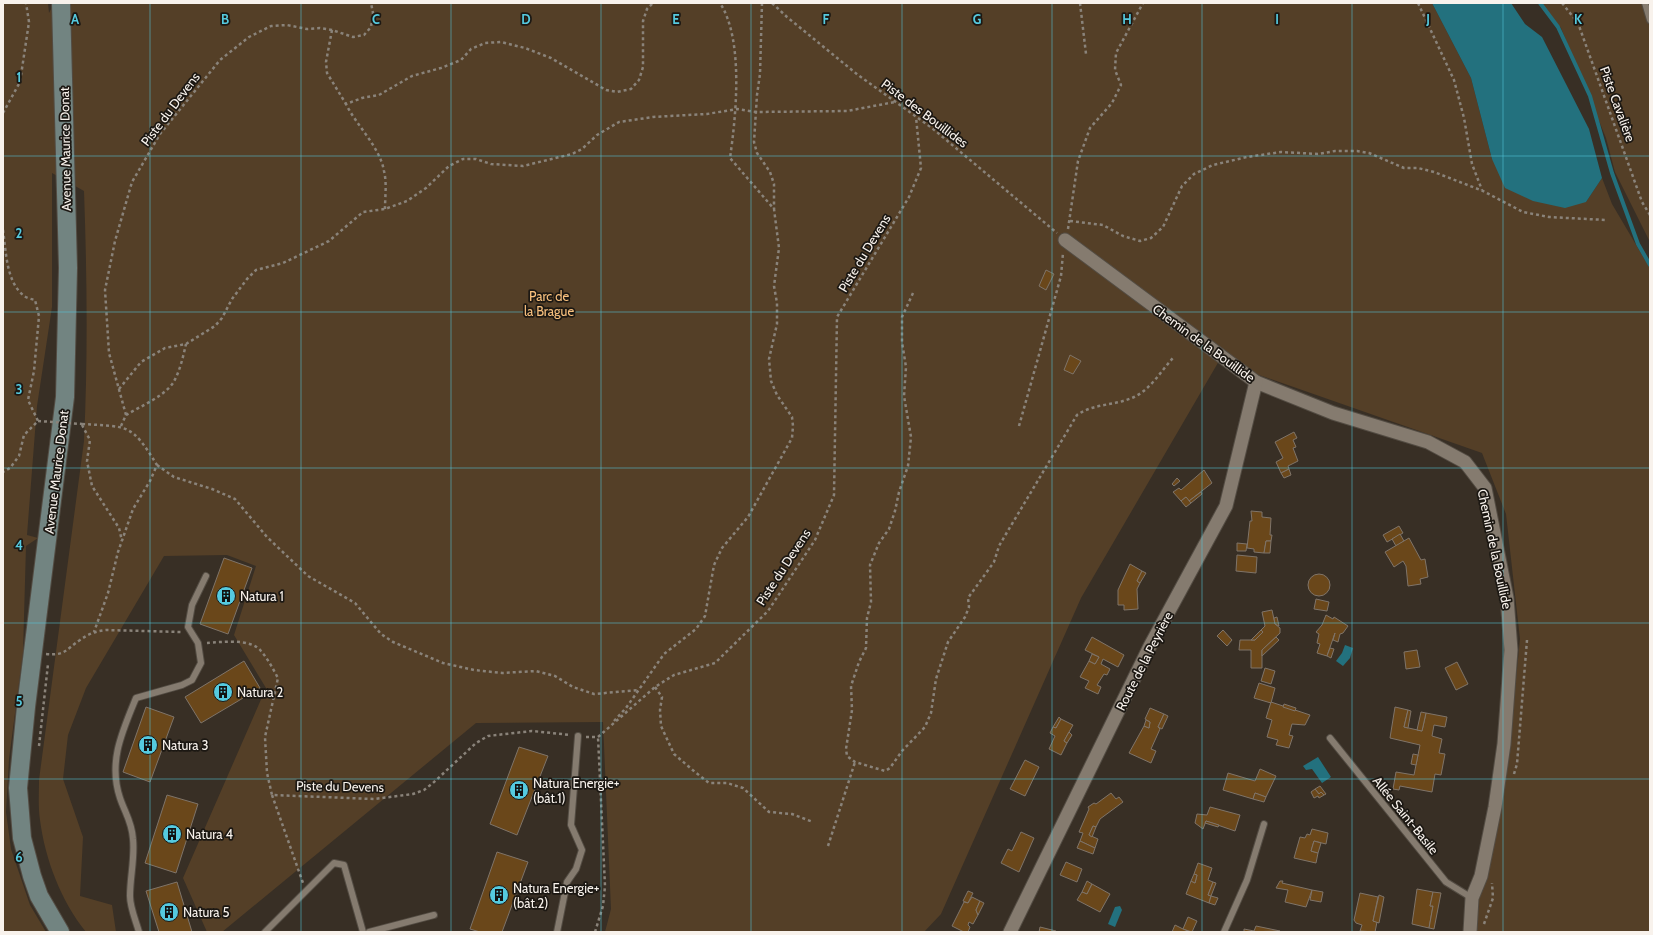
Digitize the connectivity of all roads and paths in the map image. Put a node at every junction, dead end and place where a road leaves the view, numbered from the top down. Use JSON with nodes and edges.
{"nodes":[{"id":1,"x":26,"y":3,"type":"edge"},
{"id":2,"x":61,"y":3,"type":"edge"},
{"id":3,"x":371,"y":3,"type":"edge"},
{"id":4,"x":653,"y":3,"type":"edge"},
{"id":5,"x":720,"y":3,"type":"edge"},
{"id":6,"x":762,"y":3,"type":"edge"},
{"id":7,"x":772,"y":3,"type":"edge"},
{"id":8,"x":1080,"y":3,"type":"edge"},
{"id":9,"x":1143,"y":3,"type":"edge"},
{"id":10,"x":1418,"y":3,"type":"edge"},
{"id":11,"x":1562,"y":3,"type":"edge"},
{"id":12,"x":1645,"y":3,"type":"edge"},
{"id":13,"x":1650,"y":20,"type":"edge"},
{"id":14,"x":332,"y":30,"type":"junction"},
{"id":15,"x":1086,"y":54,"type":"dead end"},
{"id":16,"x":895,"y":102,"type":"junction"},
{"id":17,"x":346,"y":104,"type":"junction"},
{"id":18,"x":737,"y":109,"type":"junction"},
{"id":19,"x":756,"y":112,"type":"junction"},
{"id":20,"x":3,"y":113,"type":"edge"},
{"id":21,"x":916,"y":117,"type":"junction"},
{"id":22,"x":1483,"y":190,"type":"junction"},
{"id":23,"x":385,"y":209,"type":"junction"},
{"id":24,"x":774,"y":209,"type":"junction"},
{"id":25,"x":1650,"y":215,"type":"edge"},
{"id":26,"x":1606,"y":220,"type":"dead end"},
{"id":27,"x":1070,"y":221,"type":"junction"},
{"id":28,"x":3,"y":230,"type":"edge"},
{"id":29,"x":1065,"y":240,"type":"junction"},
{"id":30,"x":913,"y":293,"type":"dead end"},
{"id":31,"x":186,"y":344,"type":"junction"},
{"id":32,"x":1173,"y":358,"type":"dead end"},
{"id":33,"x":1256,"y":382,"type":"junction"},
{"id":34,"x":119,"y":389,"type":"junction"},
{"id":35,"x":126,"y":415,"type":"junction"},
{"id":36,"x":38,"y":421,"type":"junction"},
{"id":37,"x":82,"y":424,"type":"junction"},
{"id":38,"x":121,"y":426,"type":"junction"},
{"id":39,"x":1019,"y":426,"type":"dead end"},
{"id":40,"x":156,"y":465,"type":"junction"},
{"id":41,"x":3,"y":472,"type":"edge"},
{"id":42,"x":122,"y":542,"type":"junction"},
{"id":43,"x":206,"y":576,"type":"dead end"},
{"id":44,"x":94,"y":632,"type":"junction"},
{"id":45,"x":192,"y":634,"type":"junction"},
{"id":46,"x":198,"y":643,"type":"junction"},
{"id":47,"x":42,"y":653,"type":"junction"},
{"id":48,"x":655,"y":687,"type":"junction"},
{"id":49,"x":640,"y":690,"type":"junction"},
{"id":50,"x":578,"y":736,"type":"junction"},
{"id":51,"x":598,"y":737,"type":"junction"},
{"id":52,"x":1330,"y":738,"type":"dead end"},
{"id":53,"x":38,"y":751,"type":"dead end"},
{"id":54,"x":855,"y":762,"type":"junction"},
{"id":55,"x":272,"y":795,"type":"junction"},
{"id":56,"x":813,"y":822,"type":"dead end"},
{"id":57,"x":1264,"y":824,"type":"dead end"},
{"id":58,"x":828,"y":846,"type":"dead end"},
{"id":59,"x":306,"y":891,"type":"junction"},
{"id":60,"x":1472,"y":898,"type":"junction"},
{"id":61,"x":434,"y":915,"type":"dead end"},
{"id":62,"x":60,"y":932,"type":"edge"},
{"id":63,"x":139,"y":932,"type":"edge"},
{"id":64,"x":265,"y":932,"type":"edge"},
{"id":65,"x":363,"y":932,"type":"edge"},
{"id":66,"x":369,"y":932,"type":"edge"},
{"id":67,"x":557,"y":932,"type":"edge"},
{"id":68,"x":595,"y":932,"type":"edge"},
{"id":69,"x":1010,"y":932,"type":"edge"},
{"id":70,"x":1224,"y":932,"type":"edge"},
{"id":71,"x":1470,"y":932,"type":"edge"}],
"edges":[{"from":1,"to":20,"type":"path"},
{"from":2,"to":47,"type":"main road","name":"Avenue Maurice Donat"},
{"from":3,"to":14,"type":"path","name":"Piste du Devens"},
{"from":4,"to":17,"type":"path"},
{"from":5,"to":18,"type":"path"},
{"from":6,"to":19,"type":"path"},
{"from":7,"to":16,"type":"path","name":"Piste des Bouillides"},
{"from":8,"to":15,"type":"path"},
{"from":9,"to":27,"type":"path"},
{"from":10,"to":22,"type":"path"},
{"from":11,"to":25,"type":"path","name":"Piste Cavalière"},
{"from":12,"to":13,"type":"lane"},
{"from":14,"to":17,"type":"path"},
{"from":14,"to":34,"type":"path","name":"Piste du Devens"},
{"from":16,"to":19,"type":"path"},
{"from":16,"to":21,"type":"path","name":"Piste des Bouillides"},
{"from":17,"to":23,"type":"path"},
{"from":18,"to":19,"type":"path"},
{"from":18,"to":23,"type":"path"},
{"from":18,"to":24,"type":"path"},
{"from":19,"to":24,"type":"path"},
{"from":21,"to":29,"type":"path","name":"Piste des Bouillides"},
{"from":21,"to":48,"type":"path","name":"Piste du Devens"},
{"from":22,"to":26,"type":"path"},
{"from":22,"to":27,"type":"path"},
{"from":23,"to":31,"type":"path"},
{"from":24,"to":49,"type":"path"},
{"from":27,"to":29,"type":"path"},
{"from":28,"to":36,"type":"path"},
{"from":29,"to":33,"type":"street","name":"Chemin de la Bouillide"},
{"from":29,"to":39,"type":"path"},
{"from":30,"to":54,"type":"path"},
{"from":31,"to":34,"type":"path"},
{"from":31,"to":35,"type":"path"},
{"from":32,"to":54,"type":"path"},
{"from":33,"to":60,"type":"street","name":"Chemin de la Bouillide"},
{"from":33,"to":69,"type":"street","name":"Route de la Peyrière"},
{"from":34,"to":35,"type":"path","name":"Piste du Devens"},
{"from":35,"to":38,"type":"path"},
{"from":36,"to":37,"type":"path","bridge":true},
{"from":36,"to":41,"type":"path"},
{"from":37,"to":38,"type":"path"},
{"from":37,"to":42,"type":"path"},
{"from":38,"to":40,"type":"path"},
{"from":40,"to":42,"type":"path"},
{"from":40,"to":49,"type":"path"},
{"from":42,"to":44,"type":"path"},
{"from":43,"to":45,"type":"lane"},
{"from":44,"to":45,"type":"path"},
{"from":44,"to":47,"type":"path"},
{"from":45,"to":46,"type":"lane"},
{"from":46,"to":55,"type":"path"},
{"from":46,"to":63,"type":"lane"},
{"from":47,"to":53,"type":"path"},
{"from":47,"to":62,"type":"main road","name":"Avenue Maurice Donat"},
{"from":48,"to":51,"type":"path","name":"Piste du Devens"},
{"from":48,"to":56,"type":"path"},
{"from":49,"to":51,"type":"path"},
{"from":50,"to":51,"type":"path","name":"Piste du Devens"},
{"from":50,"to":55,"type":"path","name":"Piste du Devens"},
{"from":50,"to":67,"type":"lane"},
{"from":51,"to":68,"type":"path"},
{"from":52,"to":60,"type":"lane","name":"Allée Saint-Basile"},
{"from":54,"to":58,"type":"path"},
{"from":55,"to":59,"type":"path"},
{"from":57,"to":70,"type":"lane"},
{"from":59,"to":64,"type":"lane"},
{"from":59,"to":65,"type":"lane"},
{"from":60,"to":71,"type":"street","name":"Chemin de la Bouillide"},
{"from":61,"to":66,"type":"lane"}]}
